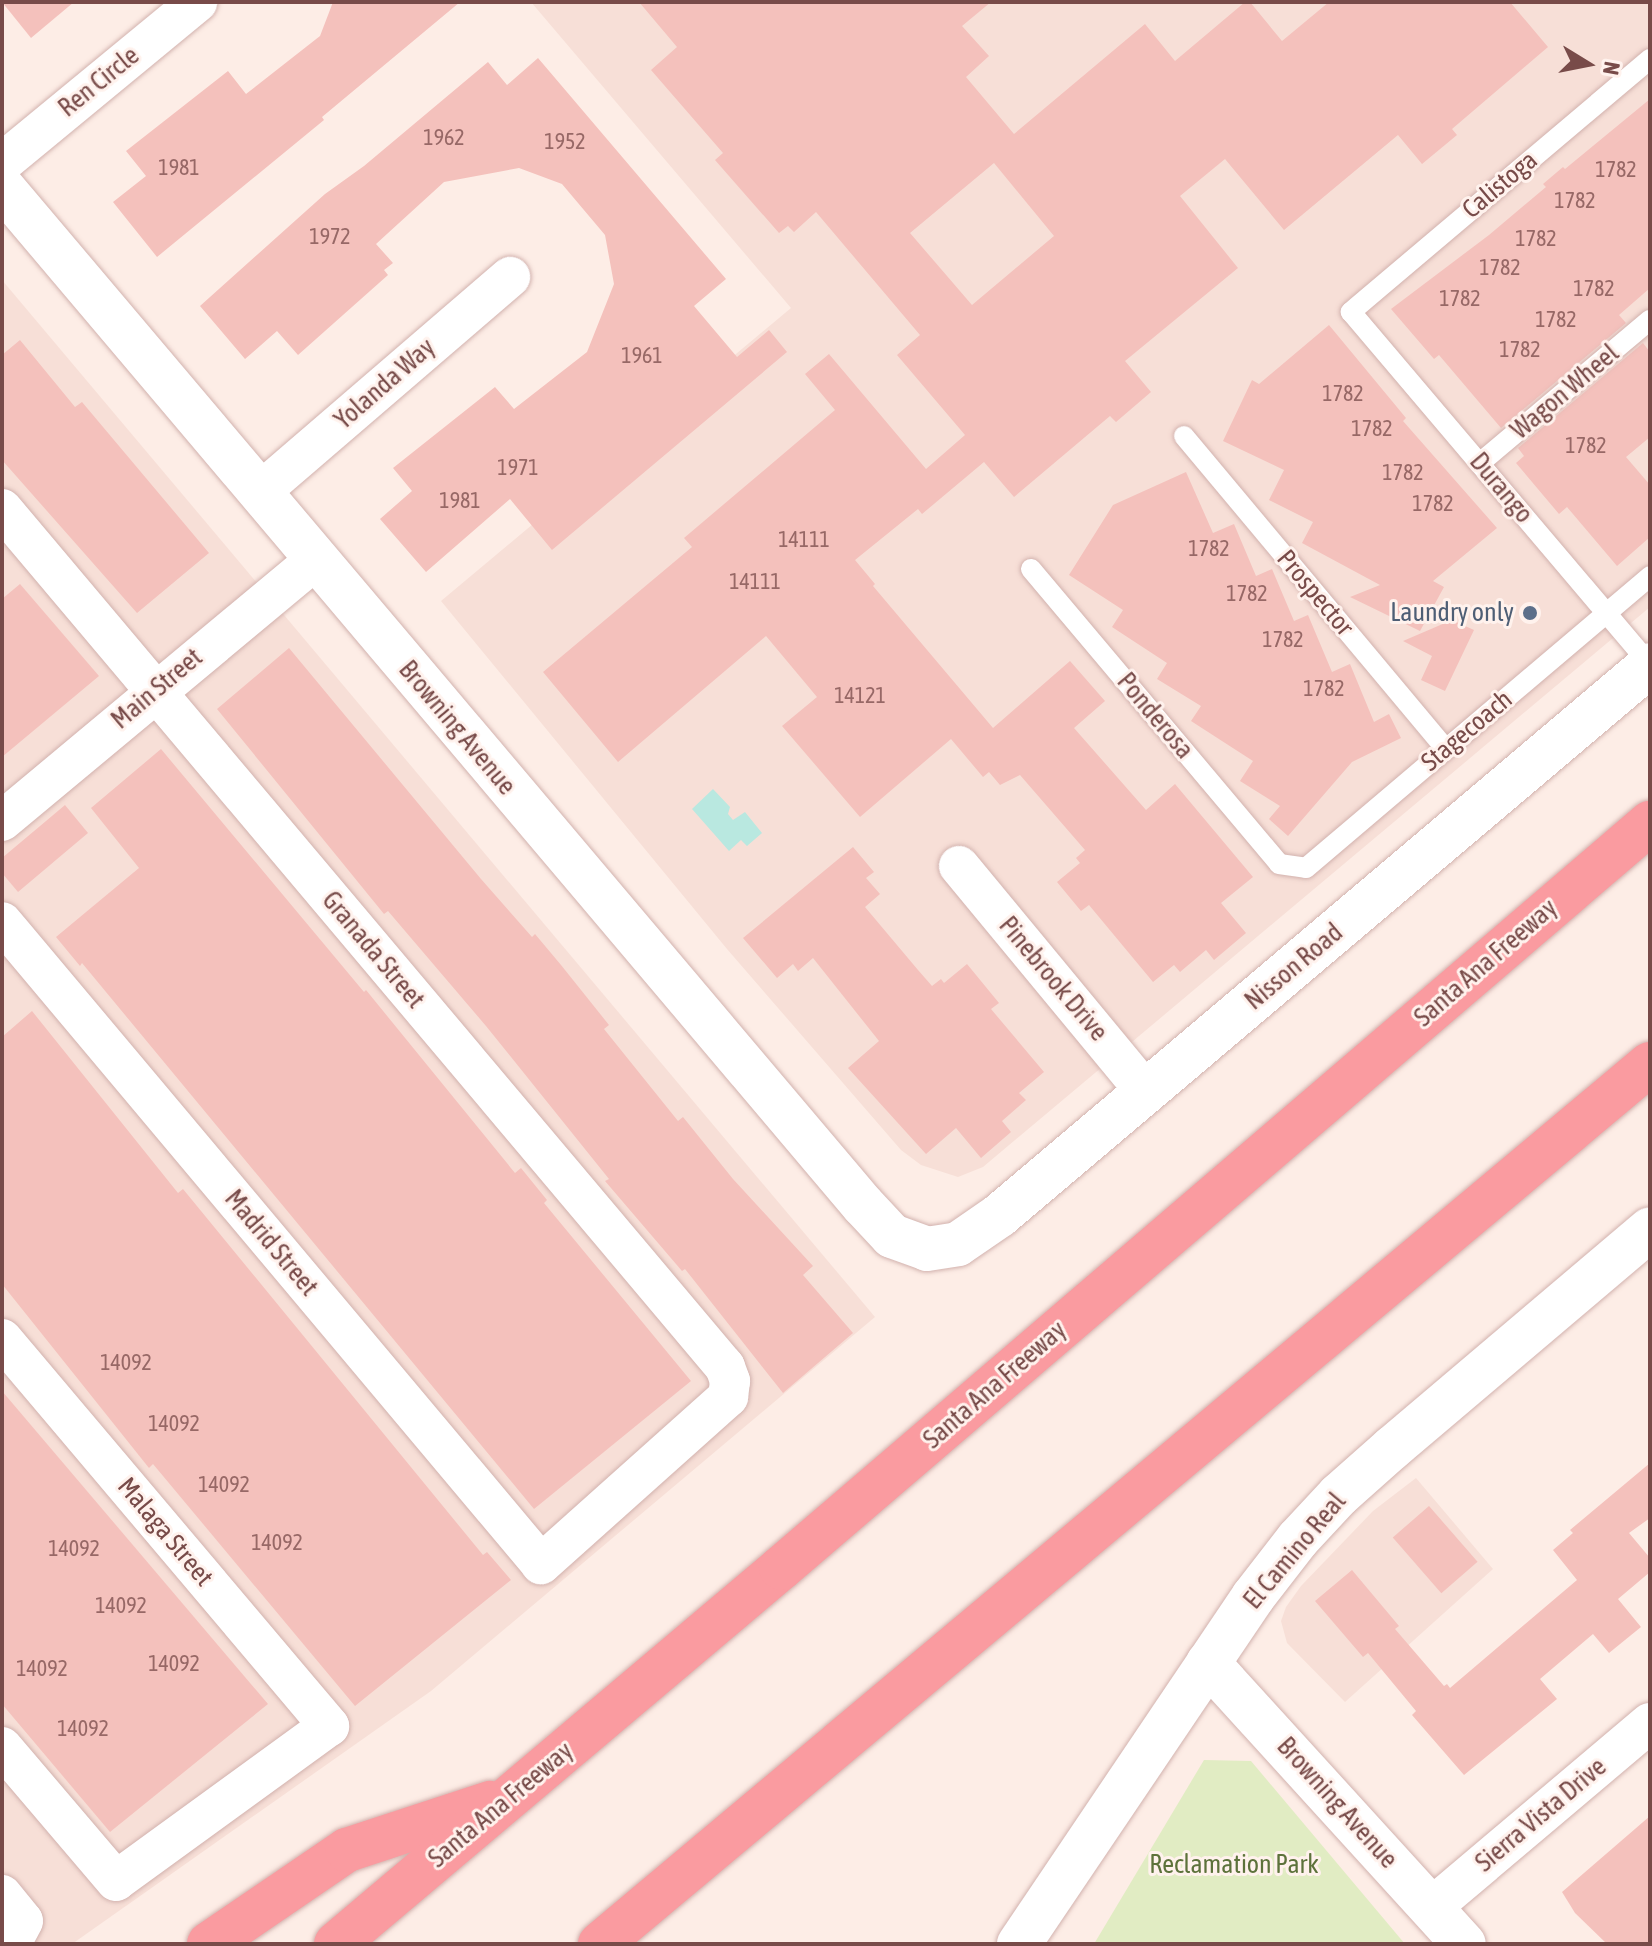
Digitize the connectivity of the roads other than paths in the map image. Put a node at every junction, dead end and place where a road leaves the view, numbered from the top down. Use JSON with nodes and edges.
{"nodes":[{"id":1,"x":197,"y":2,"type":"edge"},
{"id":2,"x":1650,"y":59,"type":"edge"},
{"id":3,"x":2,"y":163,"type":"edge"},
{"id":4,"x":2,"y":187,"type":"edge"},
{"id":5,"x":510,"y":277,"type":"dead end"},
{"id":6,"x":1351,"y":312,"type":"joint"},
{"id":7,"x":1650,"y":320,"type":"edge"},
{"id":8,"x":1184,"y":436,"type":"dead end"},
{"id":9,"x":1480,"y":463,"type":"junction"},
{"id":10,"x":260,"y":492,"type":"junction"},
{"id":11,"x":2,"y":509,"type":"edge"},
{"id":12,"x":315,"y":560,"type":"junction"},
{"id":13,"x":1031,"y":569,"type":"dead end"},
{"id":14,"x":1650,"y":576,"type":"edge"},
{"id":15,"x":1605,"y":613,"type":"junction"},
{"id":16,"x":1650,"y":665,"type":"edge"},
{"id":17,"x":155,"y":691,"type":"junction"},
{"id":18,"x":1446,"y":749,"type":"junction"},
{"id":19,"x":2,"y":821,"type":"edge"},
{"id":20,"x":1650,"y":823,"type":"edge"},
{"id":21,"x":1279,"y":864,"type":"joint"},
{"id":22,"x":959,"y":866,"type":"dead end"},
{"id":23,"x":2,"y":922,"type":"edge"},
{"id":24,"x":1650,"y":1064,"type":"edge"},
{"id":25,"x":1146,"y":1092,"type":"junction"},
{"id":26,"x":1650,"y":1229,"type":"edge"},
{"id":27,"x":927,"y":1249,"type":"joint"},
{"id":28,"x":2,"y":1339,"type":"edge"},
{"id":29,"x":541,"y":1564,"type":"joint"},
{"id":30,"x":1208,"y":1663,"type":"junction"},
{"id":31,"x":1650,"y":1723,"type":"edge"},
{"id":32,"x":2,"y":1747,"type":"edge"},
{"id":33,"x":511,"y":1796,"type":"junction"},
{"id":34,"x":2,"y":1895,"type":"edge"},
{"id":35,"x":1432,"y":1907,"type":"junction"},
{"id":36,"x":609,"y":1938,"type":"edge"},
{"id":37,"x":11,"y":1944,"type":"edge"},
{"id":38,"x":209,"y":1944,"type":"edge"},
{"id":39,"x":336,"y":1944,"type":"edge"},
{"id":40,"x":1019,"y":1944,"type":"edge"},
{"id":41,"x":1464,"y":1944,"type":"edge"}],
"edges":[{"from":1,"to":3,"type":"street","name":"Ren Circle"},
{"from":2,"to":6,"type":"lane","name":"Calistoga"},
{"from":4,"to":10,"type":"street","name":"Browning Avenue"},
{"from":5,"to":10,"type":"street","name":"Yolanda Way"},
{"from":6,"to":9,"type":"lane","name":"Durango"},
{"from":7,"to":9,"type":"lane","name":"Wagon Wheel"},
{"from":8,"to":18,"type":"lane","name":"Prospector"},
{"from":9,"to":15,"type":"lane","name":"Durango"},
{"from":10,"to":12,"type":"street","name":"Browning Avenue"},
{"from":11,"to":17,"type":"street","name":"Granada Street"},
{"from":12,"to":17,"type":"street","name":"Main Street"},
{"from":12,"to":27,"type":"street","name":"Browning Avenue"},
{"from":13,"to":21,"type":"lane","name":"Ponderosa"},
{"from":14,"to":15,"type":"lane","name":"Stagecoach"},
{"from":15,"to":16,"type":"lane","name":"Durango"},
{"from":15,"to":18,"type":"lane","name":"Stagecoach"},
{"from":16,"to":25,"type":"street","name":"Nisson Road"},
{"from":17,"to":19,"type":"street","name":"Main Street"},
{"from":17,"to":29,"type":"street","name":"Granada Street"},
{"from":18,"to":21,"type":"lane","name":"Stagecoach"},
{"from":20,"to":33,"type":"highway","name":"Santa Ana Freeway"},
{"from":22,"to":25,"type":"street","name":"Pinebrook Drive"},
{"from":23,"to":29,"type":"street","name":"Madrid Street"},
{"from":24,"to":36,"type":"highway"},
{"from":25,"to":27,"type":"street","name":"Nisson Road"},
{"from":26,"to":30,"type":"street","name":"El Camino Real"},
{"from":28,"to":32,"type":"street","name":"Malaga Street"},
{"from":30,"to":35,"type":"street","name":"Browning Avenue"},
{"from":30,"to":40,"type":"street","name":"El Camino Real"},
{"from":31,"to":35,"type":"street","name":"Sierra Vista Drive"},
{"from":33,"to":38,"type":"highway"},
{"from":33,"to":39,"type":"highway","name":"Santa Ana Freeway"},
{"from":34,"to":37,"type":"street"},
{"from":35,"to":41,"type":"street","name":"Browning Avenue"}]}
